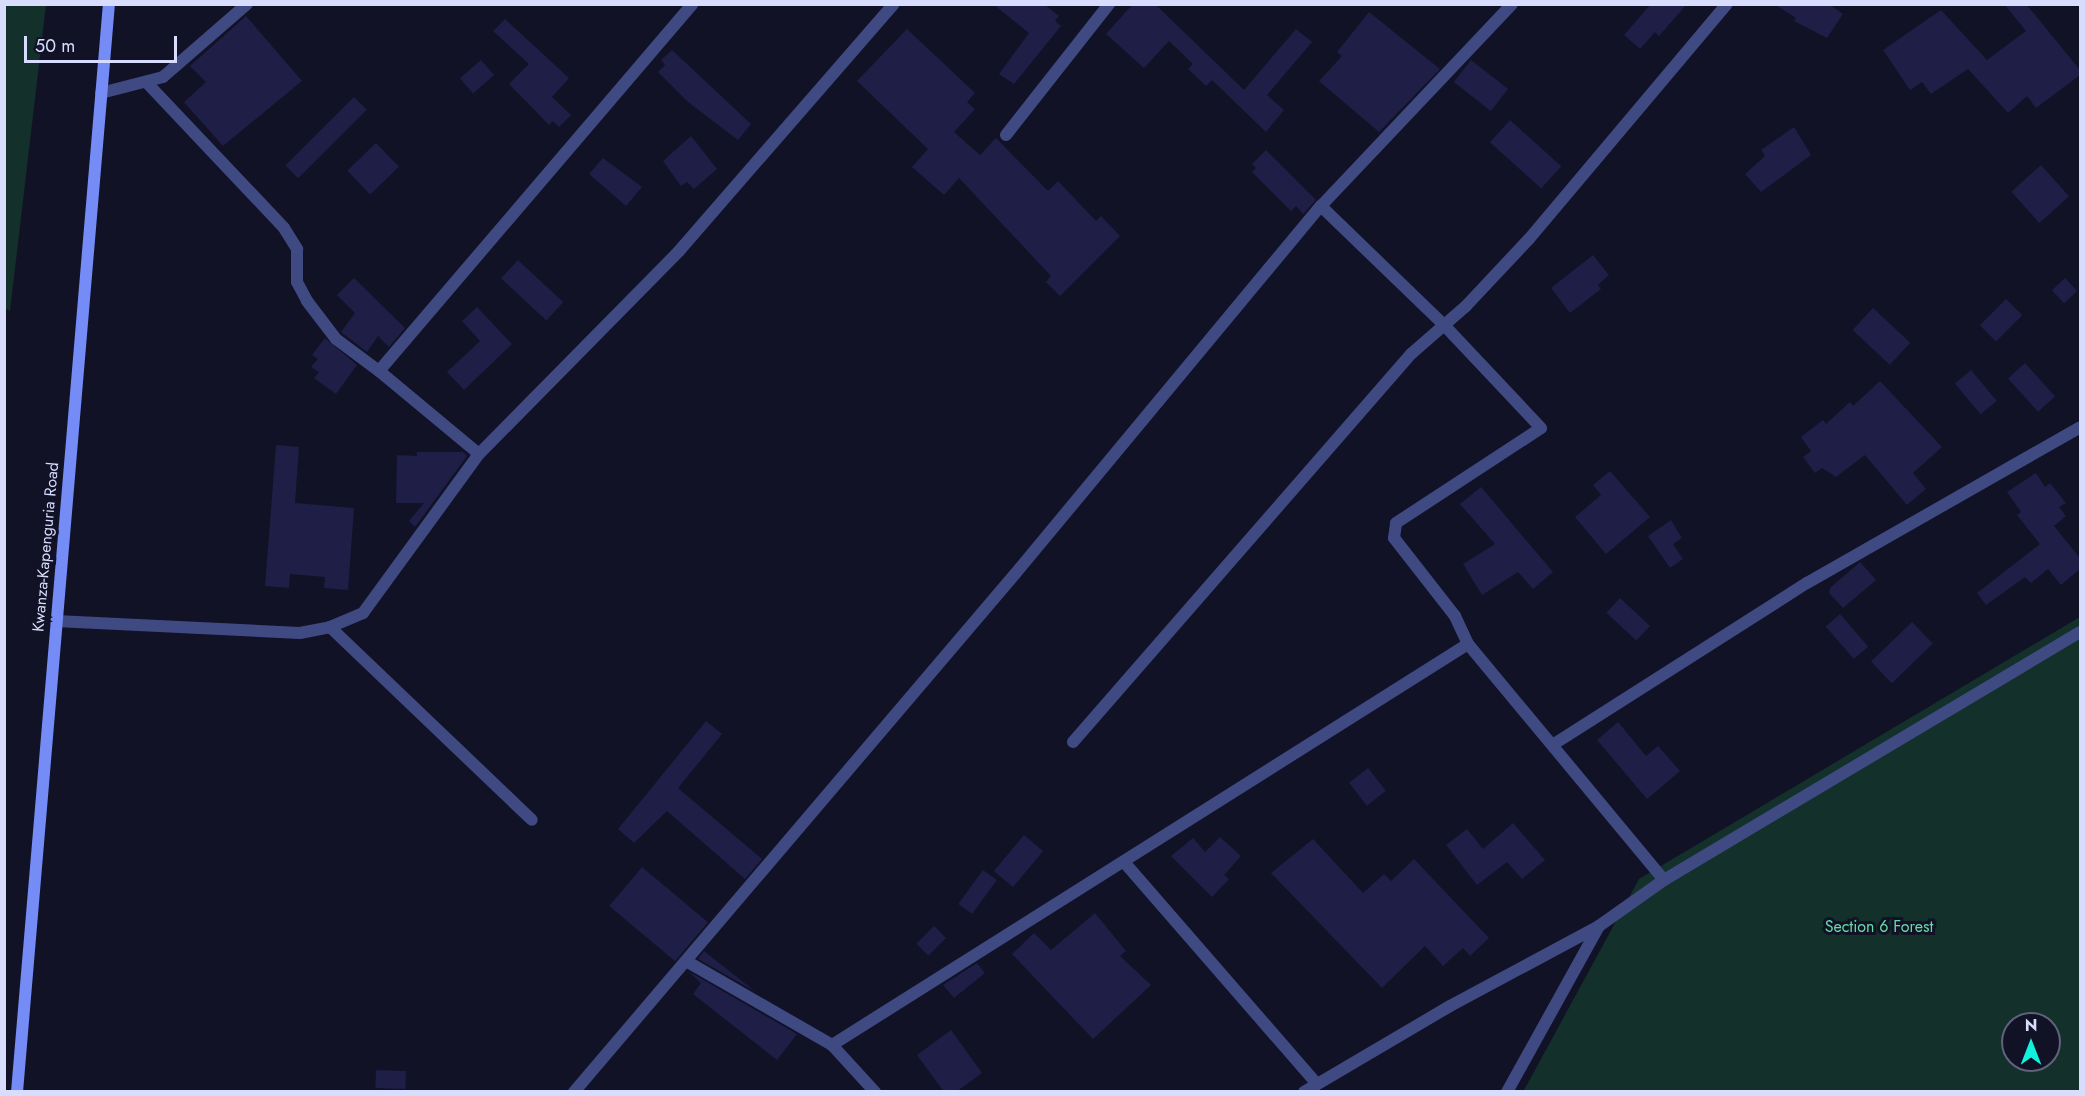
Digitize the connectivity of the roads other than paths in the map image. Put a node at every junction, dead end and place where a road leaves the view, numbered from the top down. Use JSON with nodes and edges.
{"nodes":[{"id":1,"x":109,"y":4,"type":"edge"},
{"id":2,"x":247,"y":4,"type":"edge"},
{"id":3,"x":692,"y":4,"type":"edge"},
{"id":4,"x":894,"y":4,"type":"edge"},
{"id":5,"x":1109,"y":4,"type":"edge"},
{"id":6,"x":1512,"y":4,"type":"edge"},
{"id":7,"x":1727,"y":4,"type":"edge"},
{"id":8,"x":148,"y":84,"type":"junction"},
{"id":9,"x":101,"y":93,"type":"junction"},
{"id":10,"x":1006,"y":135,"type":"dead end"},
{"id":11,"x":1321,"y":206,"type":"junction"},
{"id":12,"x":1443,"y":324,"type":"junction"},
{"id":13,"x":379,"y":371,"type":"junction"},
{"id":14,"x":2080,"y":427,"type":"edge"},
{"id":15,"x":479,"y":454,"type":"junction"},
{"id":16,"x":57,"y":621,"type":"junction"},
{"id":17,"x":330,"y":627,"type":"junction"},
{"id":18,"x":2080,"y":632,"type":"edge"},
{"id":19,"x":1468,"y":644,"type":"junction"},
{"id":20,"x":1073,"y":742,"type":"dead end"},
{"id":21,"x":1554,"y":744,"type":"junction"},
{"id":22,"x":531,"y":820,"type":"dead end"},
{"id":23,"x":1124,"y":862,"type":"junction"},
{"id":24,"x":1664,"y":880,"type":"junction"},
{"id":25,"x":1599,"y":926,"type":"junction"},
{"id":26,"x":686,"y":961,"type":"junction"},
{"id":27,"x":832,"y":1045,"type":"junction"},
{"id":28,"x":1317,"y":1084,"type":"junction"},
{"id":29,"x":17,"y":1092,"type":"edge"},
{"id":30,"x":574,"y":1092,"type":"edge"},
{"id":31,"x":875,"y":1092,"type":"edge"},
{"id":32,"x":1304,"y":1092,"type":"edge"},
{"id":33,"x":1507,"y":1092,"type":"edge"}],
"edges":[{"from":1,"to":9,"type":"street","name":"Kwanza-Kapenguria Road"},
{"from":2,"to":8,"type":"street"},
{"from":3,"to":13,"type":"street"},
{"from":4,"to":15,"type":"street"},
{"from":5,"to":10,"type":"street"},
{"from":6,"to":11,"type":"street"},
{"from":7,"to":12,"type":"street"},
{"from":8,"to":9,"type":"street"},
{"from":8,"to":13,"type":"street"},
{"from":9,"to":16,"type":"street","name":"Kwanza-Kapenguria Road"},
{"from":11,"to":12,"type":"street"},
{"from":11,"to":26,"type":"street"},
{"from":12,"to":19,"type":"street"},
{"from":12,"to":20,"type":"street"},
{"from":13,"to":15,"type":"street"},
{"from":14,"to":21,"type":"street"},
{"from":15,"to":17,"type":"street"},
{"from":16,"to":17,"type":"street"},
{"from":16,"to":29,"type":"street","name":"Kwanza-Kapenguria Road"},
{"from":17,"to":22,"type":"street"},
{"from":18,"to":24,"type":"street"},
{"from":19,"to":21,"type":"street"},
{"from":19,"to":23,"type":"street"},
{"from":21,"to":24,"type":"street"},
{"from":23,"to":27,"type":"street"},
{"from":23,"to":28,"type":"street"},
{"from":24,"to":25,"type":"street"},
{"from":25,"to":28,"type":"street"},
{"from":25,"to":33,"type":"street"},
{"from":26,"to":27,"type":"street"},
{"from":26,"to":30,"type":"street"},
{"from":27,"to":31,"type":"street"},
{"from":28,"to":32,"type":"street"}]}
